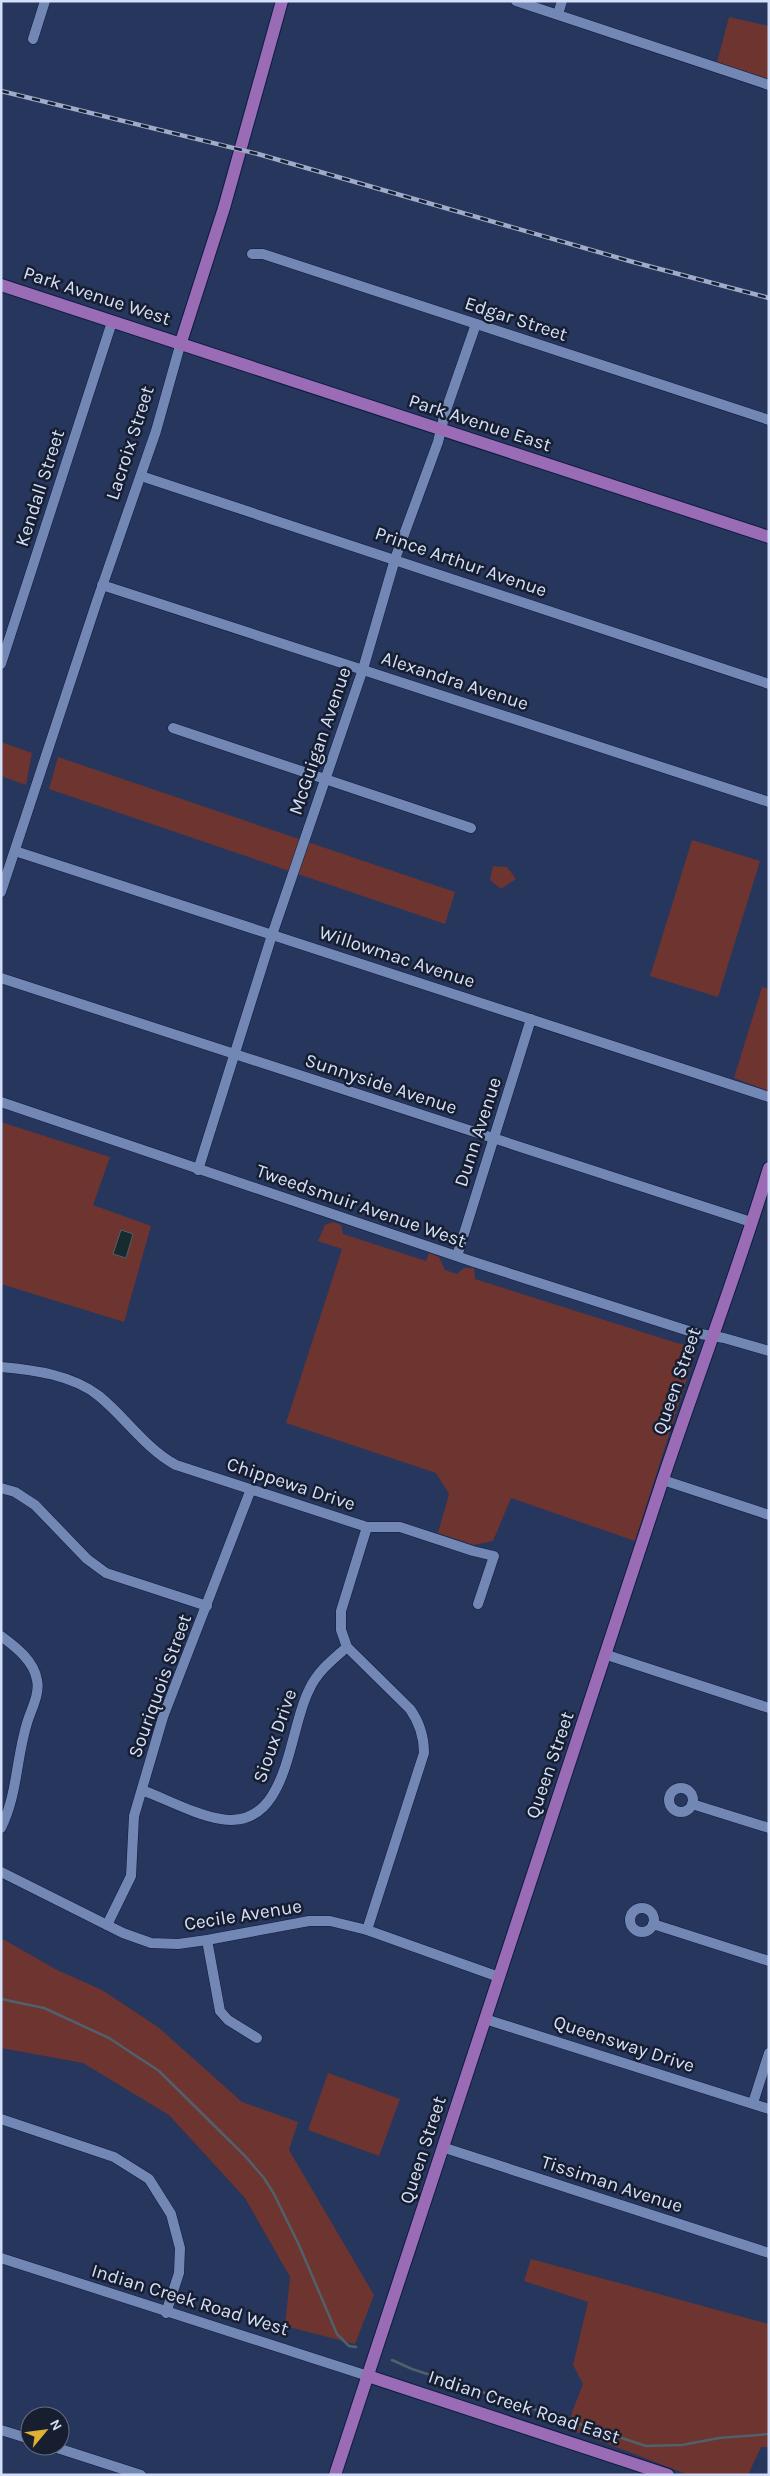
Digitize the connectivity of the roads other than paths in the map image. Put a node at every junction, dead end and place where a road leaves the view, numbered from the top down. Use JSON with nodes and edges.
{"nodes":[{"id":1,"x":45,"y":1,"type":"edge"},
{"id":2,"x":282,"y":1,"type":"edge"},
{"id":3,"x":516,"y":1,"type":"edge"},
{"id":4,"x":562,"y":1,"type":"edge"},
{"id":5,"x":558,"y":14,"type":"junction"},
{"id":6,"x":33,"y":39,"type":"dead end"},
{"id":7,"x":769,"y":85,"type":"edge"},
{"id":8,"x":252,"y":254,"type":"dead end"},
{"id":9,"x":1,"y":285,"type":"edge"},
{"id":10,"x":112,"y":322,"type":"junction"},
{"id":11,"x":476,"y":324,"type":"junction"},
{"id":12,"x":181,"y":342,"type":"junction"},
{"id":13,"x":769,"y":420,"type":"edge"},
{"id":14,"x":440,"y":430,"type":"junction"},
{"id":15,"x":140,"y":476,"type":"junction"},
{"id":16,"x":769,"y":538,"type":"edge"},
{"id":17,"x":395,"y":559,"type":"junction"},
{"id":18,"x":102,"y":584,"type":"junction"},
{"id":19,"x":1,"y":664,"type":"edge"},
{"id":20,"x":363,"y":670,"type":"junction"},
{"id":21,"x":769,"y":684,"type":"edge"},
{"id":22,"x":173,"y":728,"type":"dead end"},
{"id":23,"x":325,"y":780,"type":"junction"},
{"id":24,"x":769,"y":802,"type":"edge"},
{"id":25,"x":471,"y":828,"type":"dead end"},
{"id":26,"x":15,"y":851,"type":"junction"},
{"id":27,"x":1,"y":892,"type":"edge"},
{"id":28,"x":272,"y":936,"type":"junction"},
{"id":29,"x":1,"y":978,"type":"edge"},
{"id":30,"x":531,"y":1019,"type":"junction"},
{"id":31,"x":234,"y":1053,"type":"junction"},
{"id":32,"x":769,"y":1097,"type":"edge"},
{"id":33,"x":1,"y":1102,"type":"edge"},
{"id":34,"x":494,"y":1140,"type":"junction"},
{"id":35,"x":769,"y":1168,"type":"edge"},
{"id":36,"x":198,"y":1170,"type":"junction"},
{"id":37,"x":766,"y":1186,"type":"edge"},
{"id":38,"x":751,"y":1222,"type":"junction"},
{"id":39,"x":457,"y":1256,"type":"junction"},
{"id":40,"x":712,"y":1336,"type":"junction"},
{"id":41,"x":769,"y":1351,"type":"edge"},
{"id":42,"x":1,"y":1367,"type":"edge"},
{"id":43,"x":663,"y":1480,"type":"junction"},
{"id":44,"x":1,"y":1488,"type":"edge"},
{"id":45,"x":251,"y":1489,"type":"junction"},
{"id":46,"x":769,"y":1515,"type":"edge"},
{"id":47,"x":366,"y":1527,"type":"junction"},
{"id":48,"x":478,"y":1604,"type":"dead end"},
{"id":49,"x":207,"y":1606,"type":"junction"},
{"id":50,"x":1,"y":1636,"type":"edge"},
{"id":51,"x":347,"y":1647,"type":"junction"},
{"id":52,"x":607,"y":1655,"type":"junction"},
{"id":53,"x":769,"y":1708,"type":"edge"},
{"id":54,"x":142,"y":1790,"type":"junction"},
{"id":55,"x":692,"y":1804,"type":"dead end"},
{"id":56,"x":1,"y":1828,"type":"edge"},
{"id":57,"x":769,"y":1828,"type":"edge"},
{"id":58,"x":1,"y":1872,"type":"edge"},
{"id":59,"x":653,"y":1924,"type":"dead end"},
{"id":60,"x":107,"y":1925,"type":"junction"},
{"id":61,"x":367,"y":1930,"type":"junction"},
{"id":62,"x":207,"y":1940,"type":"junction"},
{"id":63,"x":769,"y":1961,"type":"edge"},
{"id":64,"x":499,"y":1977,"type":"junction"},
{"id":65,"x":485,"y":2019,"type":"junction"},
{"id":66,"x":256,"y":2038,"type":"dead end"},
{"id":67,"x":769,"y":2053,"type":"edge"},
{"id":68,"x":753,"y":2103,"type":"junction"},
{"id":69,"x":769,"y":2109,"type":"edge"},
{"id":70,"x":1,"y":2119,"type":"edge"},
{"id":71,"x":444,"y":2148,"type":"junction"},
{"id":72,"x":769,"y":2253,"type":"edge"},
{"id":73,"x":1,"y":2258,"type":"edge"},
{"id":74,"x":166,"y":2313,"type":"junction"},
{"id":75,"x":368,"y":2376,"type":"junction"},
{"id":76,"x":1,"y":2430,"type":"edge"},
{"id":77,"x":20,"y":2436,"type":"edge"},
{"id":78,"x":70,"y":2452,"type":"edge"},
{"id":79,"x":141,"y":2475,"type":"edge"},
{"id":80,"x":335,"y":2475,"type":"edge"},
{"id":81,"x":668,"y":2475,"type":"edge"}],
"edges":[{"from":1,"to":6,"type":"street"},
{"from":2,"to":12,"type":"main road","name":"Lacroix Street"},
{"from":3,"to":5,"type":"street"},
{"from":4,"to":5,"type":"street"},
{"from":5,"to":7,"type":"street"},
{"from":8,"to":11,"type":"street","name":"Edgar Street"},
{"from":9,"to":10,"type":"main road","name":"Park Avenue West"},
{"from":10,"to":12,"type":"main road","name":"Park Avenue West"},
{"from":10,"to":19,"type":"street","name":"Kendall Street"},
{"from":11,"to":13,"type":"street","name":"Edgar Street"},
{"from":11,"to":14,"type":"street","name":"McGuigan Avenue"},
{"from":12,"to":14,"type":"main road","name":"Park Avenue East"},
{"from":12,"to":15,"type":"street","name":"Lacroix Street"},
{"from":14,"to":16,"type":"main road","name":"Park Avenue East"},
{"from":14,"to":17,"type":"street","name":"McGuigan Avenue"},
{"from":15,"to":17,"type":"street","name":"Prince Arthur Avenue"},
{"from":15,"to":18,"type":"street","name":"Lacroix Street"},
{"from":17,"to":20,"type":"street","name":"McGuigan Avenue"},
{"from":17,"to":21,"type":"street","name":"Prince Arthur Avenue"},
{"from":18,"to":20,"type":"street","name":"Alexandra Avenue"},
{"from":18,"to":26,"type":"street","name":"Lacroix Street"},
{"from":20,"to":23,"type":"street","name":"McGuigan Avenue"},
{"from":20,"to":24,"type":"street","name":"Alexandra Avenue"},
{"from":22,"to":23,"type":"street"},
{"from":23,"to":25,"type":"street"},
{"from":23,"to":28,"type":"street","name":"McGuigan Avenue"},
{"from":26,"to":27,"type":"street","name":"Lacroix Street"},
{"from":26,"to":28,"type":"street","name":"Willowmac Avenue"},
{"from":28,"to":30,"type":"street","name":"Willowmac Avenue"},
{"from":28,"to":31,"type":"street","name":"McGuigan Avenue"},
{"from":29,"to":31,"type":"street","name":"Sunnyside Avenue"},
{"from":30,"to":32,"type":"street","name":"Willowmac Avenue"},
{"from":30,"to":34,"type":"street","name":"Dunn Avenue"},
{"from":31,"to":34,"type":"street","name":"Sunnyside Avenue"},
{"from":31,"to":36,"type":"street","name":"McGuigan Avenue"},
{"from":33,"to":36,"type":"street","name":"Tweedsmuir Avenue West"},
{"from":34,"to":38,"type":"street","name":"Sunnyside Avenue"},
{"from":34,"to":39,"type":"street","name":"Dunn Avenue"},
{"from":35,"to":37,"type":"main road","name":"Queen Street"},
{"from":36,"to":39,"type":"street","name":"Tweedsmuir Avenue West"},
{"from":37,"to":38,"type":"main road","name":"Queen Street"},
{"from":38,"to":40,"type":"main road","name":"Queen Street"},
{"from":39,"to":40,"type":"street","name":"Tweedsmuir Avenue West"},
{"from":40,"to":41,"type":"street","name":"Tweedsmuir Avenue West"},
{"from":40,"to":43,"type":"main road","name":"Queen Street"},
{"from":42,"to":45,"type":"street","name":"Chippewa Drive"},
{"from":43,"to":46,"type":"street"},
{"from":43,"to":52,"type":"main road","name":"Queen Street"},
{"from":44,"to":49,"type":"street"},
{"from":45,"to":47,"type":"street","name":"Chippewa Drive"},
{"from":45,"to":49,"type":"street","name":"Souriquois Street"},
{"from":47,"to":48,"type":"street"},
{"from":47,"to":51,"type":"street","name":"Chippewa Drive"},
{"from":49,"to":54,"type":"street","name":"Souriquois Street"},
{"from":50,"to":56,"type":"street"},
{"from":51,"to":54,"type":"street","name":"Sioux Drive"},
{"from":51,"to":61,"type":"street"},
{"from":52,"to":53,"type":"street"},
{"from":52,"to":64,"type":"main road","name":"Queen Street"},
{"from":54,"to":60,"type":"street","name":"Souriquois Street"},
{"from":55,"to":57,"type":"street"},
{"from":58,"to":60,"type":"street","name":"Cecile Avenue"},
{"from":59,"to":63,"type":"street"},
{"from":60,"to":62,"type":"street","name":"Cecile Avenue"},
{"from":61,"to":62,"type":"street","name":"Cecile Avenue"},
{"from":61,"to":64,"type":"street","name":"Cecile Avenue"},
{"from":62,"to":66,"type":"street"},
{"from":64,"to":65,"type":"main road","name":"Queen Street"},
{"from":65,"to":68,"type":"street","name":"Queensway Drive"},
{"from":65,"to":71,"type":"main road","name":"Queen Street"},
{"from":67,"to":68,"type":"street"},
{"from":68,"to":69,"type":"street","name":"Queensway Drive"},
{"from":70,"to":74,"type":"street"},
{"from":71,"to":72,"type":"street","name":"Tissiman Avenue"},
{"from":71,"to":75,"type":"main road","name":"Queen Street"},
{"from":73,"to":74,"type":"street","name":"Indian Creek Road West"},
{"from":74,"to":75,"type":"street","name":"Indian Creek Road West"},
{"from":75,"to":80,"type":"main road","name":"Queen Street"},
{"from":75,"to":81,"type":"main road","name":"Indian Creek Road East"},
{"from":76,"to":77,"type":"street"},
{"from":78,"to":79,"type":"street"}]}
